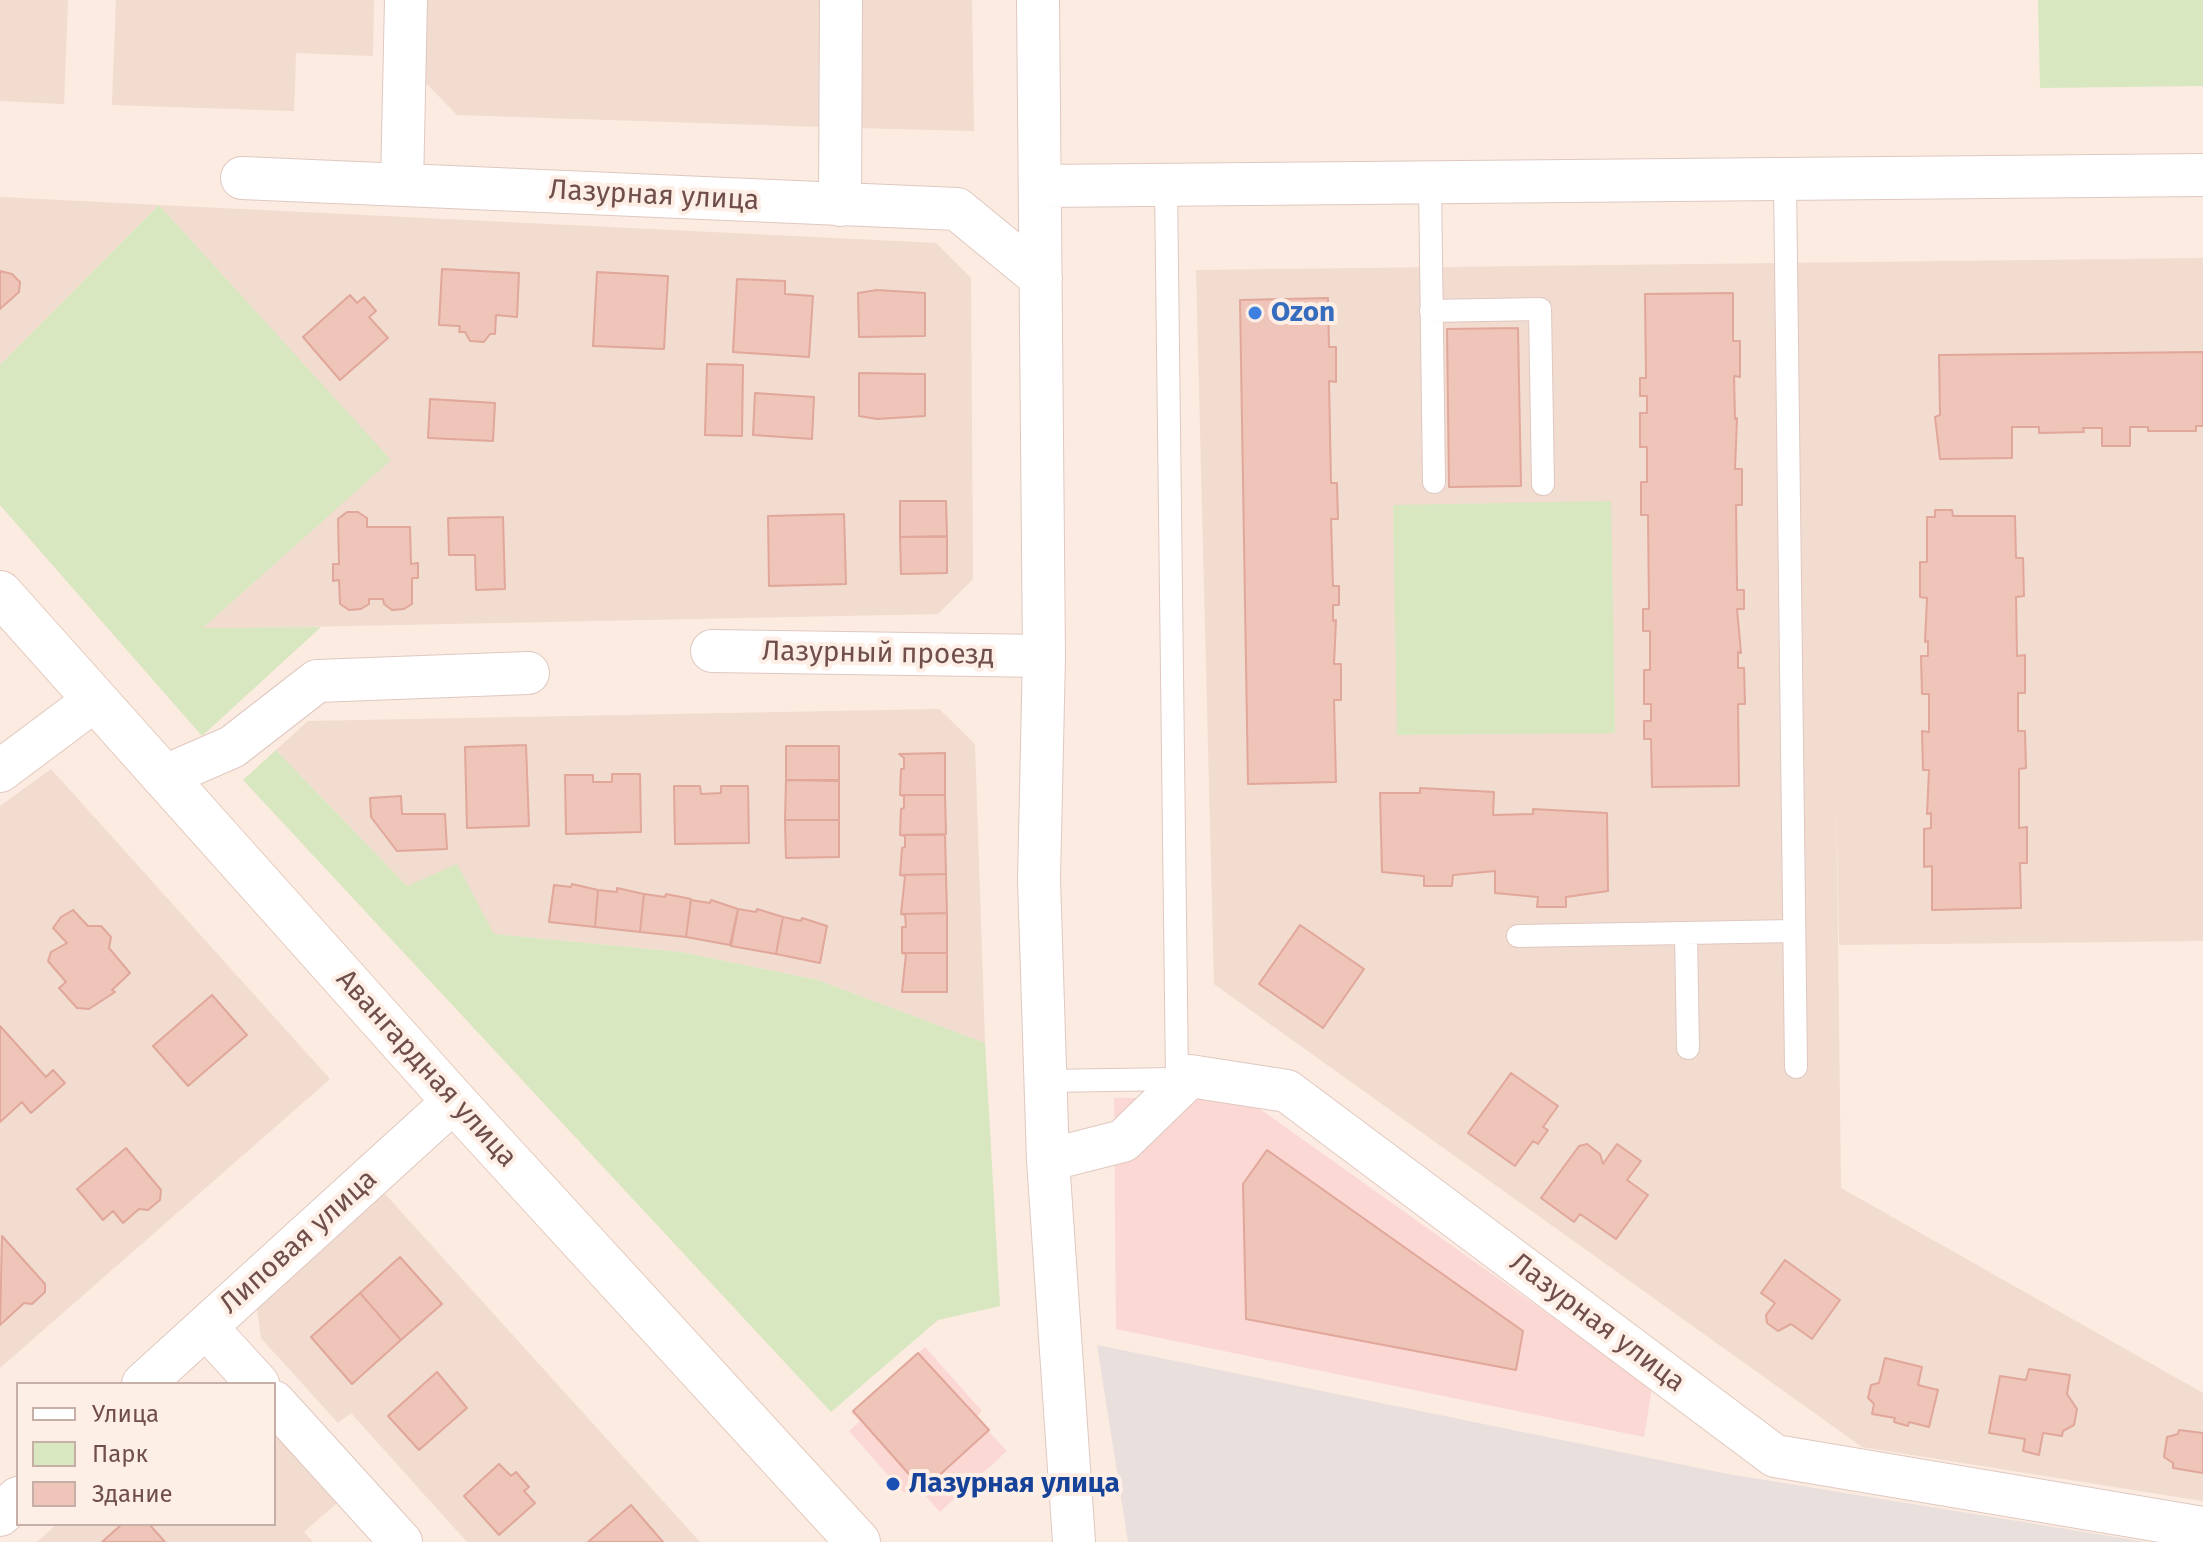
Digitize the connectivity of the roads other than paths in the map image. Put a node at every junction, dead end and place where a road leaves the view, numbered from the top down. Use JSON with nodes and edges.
{"nodes":[{"id":1,"x":406,"y":0,"type":"edge"},
{"id":2,"x":841,"y":0,"type":"edge"},
{"id":3,"x":1038,"y":0,"type":"edge"},
{"id":4,"x":2203,"y":175,"type":"edge"},
{"id":5,"x":242,"y":178,"type":"dead end"},
{"id":6,"x":1785,"y":181,"type":"junction"},
{"id":7,"x":1430,"y":184,"type":"junction"},
{"id":8,"x":402,"y":185,"type":"junction"},
{"id":9,"x":1041,"y":186,"type":"junction"},
{"id":10,"x":1166,"y":186,"type":"junction"},
{"id":11,"x":840,"y":205,"type":"junction"},
{"id":12,"x":1041,"y":278,"type":"junction"},
{"id":13,"x":1431,"y":311,"type":"junction"},
{"id":14,"x":1434,"y":482,"type":"dead end"},
{"id":15,"x":1543,"y":484,"type":"dead end"},
{"id":16,"x":0,"y":593,"type":"edge"},
{"id":17,"x":712,"y":651,"type":"dead end"},
{"id":18,"x":1044,"y":656,"type":"junction"},
{"id":19,"x":528,"y":673,"type":"dead end"},
{"id":20,"x":95,"y":700,"type":"junction"},
{"id":21,"x":0,"y":771,"type":"edge"},
{"id":22,"x":163,"y":777,"type":"junction"},
{"id":23,"x":1794,"y":931,"type":"junction"},
{"id":24,"x":1686,"y":933,"type":"junction"},
{"id":25,"x":1518,"y":936,"type":"dead end"},
{"id":26,"x":1688,"y":1048,"type":"dead end"},
{"id":27,"x":1796,"y":1067,"type":"dead end"},
{"id":28,"x":1045,"y":1081,"type":"junction"},
{"id":29,"x":454,"y":1101,"type":"junction"},
{"id":30,"x":1048,"y":1160,"type":"junction"},
{"id":31,"x":206,"y":1327,"type":"junction"},
{"id":32,"x":145,"y":1382,"type":"edge"},
{"id":33,"x":256,"y":1382,"type":"edge"},
{"id":34,"x":276,"y":1404,"type":"edge"},
{"id":35,"x":16,"y":1500,"type":"edge"},
{"id":36,"x":0,"y":1515,"type":"edge"},
{"id":37,"x":2203,"y":1528,"type":"edge"},
{"id":38,"x":401,"y":1542,"type":"edge"},
{"id":39,"x":858,"y":1542,"type":"edge"},
{"id":40,"x":1074,"y":1542,"type":"edge"}],
"edges":[{"from":1,"to":8,"type":"street"},
{"from":2,"to":11,"type":"street"},
{"from":3,"to":9,"type":"street"},
{"from":4,"to":6,"type":"street"},
{"from":5,"to":8,"type":"street","name":"Лазурная улица"},
{"from":6,"to":7,"type":"street"},
{"from":6,"to":23,"type":"lane"},
{"from":7,"to":10,"type":"street"},
{"from":7,"to":13,"type":"lane"},
{"from":8,"to":11,"type":"street","name":"Лазурная улица"},
{"from":9,"to":10,"type":"street"},
{"from":9,"to":12,"type":"street"},
{"from":10,"to":28,"type":"lane"},
{"from":11,"to":12,"type":"street","name":"Лазурная улица"},
{"from":12,"to":18,"type":"street"},
{"from":13,"to":14,"type":"lane"},
{"from":13,"to":15,"type":"lane"},
{"from":16,"to":20,"type":"main road","name":"Авангардная улица"},
{"from":17,"to":18,"type":"street","name":"Лазурный проезд"},
{"from":18,"to":28,"type":"street"},
{"from":19,"to":22,"type":"street"},
{"from":20,"to":21,"type":"street"},
{"from":20,"to":22,"type":"main road","name":"Авангардная улица"},
{"from":22,"to":29,"type":"main road","name":"Авангардная улица"},
{"from":23,"to":24,"type":"lane"},
{"from":23,"to":27,"type":"lane"},
{"from":24,"to":25,"type":"lane"},
{"from":24,"to":26,"type":"lane"},
{"from":28,"to":30,"type":"street"},
{"from":29,"to":31,"type":"street","name":"Липовая улица"},
{"from":29,"to":39,"type":"main road","name":"Авангардная улица"},
{"from":30,"to":37,"type":"street","name":"Лазурная улица"},
{"from":30,"to":40,"type":"street"},
{"from":31,"to":32,"type":"street","name":"Липовая улица"},
{"from":31,"to":33,"type":"street"},
{"from":34,"to":38,"type":"street"},
{"from":35,"to":36,"type":"street"}]}
